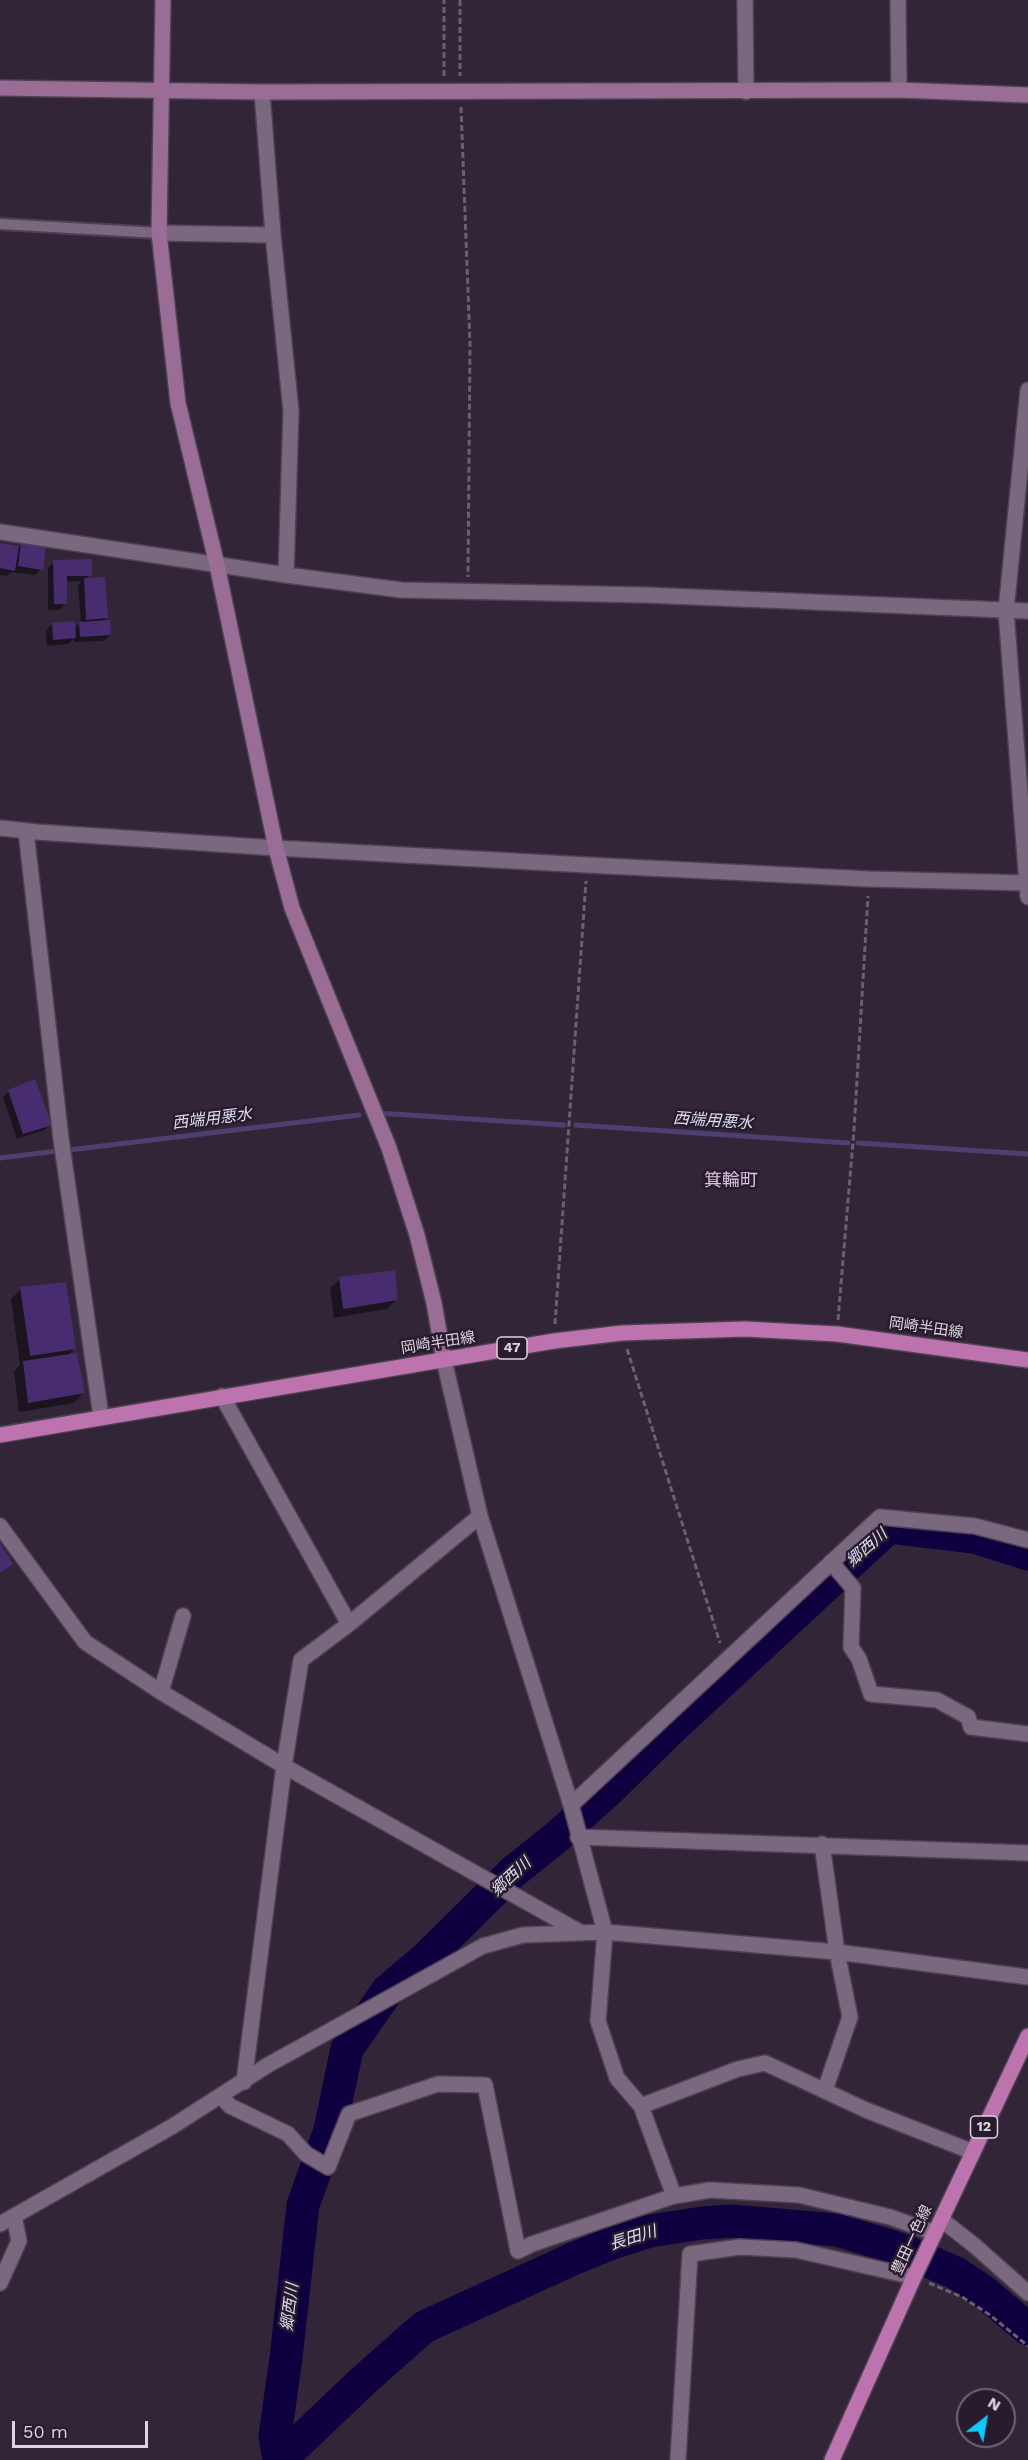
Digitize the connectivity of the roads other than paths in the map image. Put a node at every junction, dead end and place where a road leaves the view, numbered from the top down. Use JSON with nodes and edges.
{"nodes":[{"id":1,"x":163,"y":0,"type":"edge"},
{"id":2,"x":746,"y":0,"type":"edge"},
{"id":3,"x":898,"y":0,"type":"edge"},
{"id":4,"x":0,"y":88,"type":"edge"},
{"id":5,"x":163,"y":89,"type":"junction"},
{"id":6,"x":899,"y":90,"type":"junction"},
{"id":7,"x":262,"y":92,"type":"junction"},
{"id":8,"x":746,"y":92,"type":"junction"},
{"id":9,"x":1028,"y":95,"type":"edge"},
{"id":10,"x":0,"y":224,"type":"edge"},
{"id":11,"x":159,"y":233,"type":"junction"},
{"id":12,"x":273,"y":235,"type":"junction"},
{"id":13,"x":1028,"y":390,"type":"edge"},
{"id":14,"x":0,"y":532,"type":"edge"},
{"id":15,"x":218,"y":565,"type":"junction"},
{"id":16,"x":286,"y":575,"type":"junction"},
{"id":17,"x":1006,"y":611,"type":"junction"},
{"id":18,"x":1028,"y":611,"type":"edge"},
{"id":19,"x":0,"y":828,"type":"edge"},
{"id":20,"x":26,"y":831,"type":"junction"},
{"id":21,"x":276,"y":848,"type":"junction"},
{"id":22,"x":1028,"y":887,"type":"edge"},
{"id":23,"x":444,"y":1360,"type":"junction"},
{"id":24,"x":1028,"y":1360,"type":"edge"},
{"id":25,"x":222,"y":1396,"type":"junction"},
{"id":26,"x":101,"y":1416,"type":"junction"},
{"id":27,"x":0,"y":1435,"type":"edge"},
{"id":28,"x":480,"y":1516,"type":"junction"},
{"id":29,"x":0,"y":1526,"type":"edge"},
{"id":30,"x":1028,"y":1540,"type":"edge"},
{"id":31,"x":831,"y":1562,"type":"junction"},
{"id":32,"x":183,"y":1616,"type":"dead end"},
{"id":33,"x":349,"y":1624,"type":"junction"},
{"id":34,"x":161,"y":1692,"type":"junction"},
{"id":35,"x":1028,"y":1734,"type":"edge"},
{"id":36,"x":284,"y":1766,"type":"junction"},
{"id":37,"x":571,"y":1805,"type":"junction"},
{"id":38,"x":578,"y":1837,"type":"junction"},
{"id":39,"x":822,"y":1844,"type":"junction"},
{"id":40,"x":1028,"y":1853,"type":"edge"},
{"id":41,"x":580,"y":1932,"type":"junction"},
{"id":42,"x":605,"y":1932,"type":"junction"},
{"id":43,"x":837,"y":1952,"type":"junction"},
{"id":44,"x":1028,"y":1977,"type":"edge"},
{"id":45,"x":1028,"y":2036,"type":"edge"},
{"id":46,"x":244,"y":2082,"type":"junction"},
{"id":47,"x":825,"y":2090,"type":"junction"},
{"id":48,"x":221,"y":2096,"type":"junction"},
{"id":49,"x":641,"y":2106,"type":"junction"},
{"id":50,"x":973,"y":2152,"type":"junction"},
{"id":51,"x":674,"y":2196,"type":"junction"},
{"id":52,"x":14,"y":2216,"type":"junction"},
{"id":53,"x":0,"y":2224,"type":"edge"},
{"id":54,"x":938,"y":2226,"type":"junction"},
{"id":55,"x":914,"y":2277,"type":"junction"},
{"id":56,"x":0,"y":2283,"type":"edge"},
{"id":57,"x":1028,"y":2293,"type":"edge"},
{"id":58,"x":678,"y":2460,"type":"edge"},
{"id":59,"x":831,"y":2460,"type":"edge"}],
"edges":[{"from":1,"to":5,"type":"street"},
{"from":2,"to":8,"type":"street"},
{"from":3,"to":6,"type":"street"},
{"from":4,"to":5,"type":"street"},
{"from":5,"to":7,"type":"street"},
{"from":5,"to":11,"type":"street"},
{"from":6,"to":8,"type":"street"},
{"from":6,"to":9,"type":"street"},
{"from":7,"to":8,"type":"street"},
{"from":7,"to":12,"type":"street"},
{"from":10,"to":11,"type":"lane"},
{"from":11,"to":12,"type":"street"},
{"from":11,"to":15,"type":"street"},
{"from":12,"to":16,"type":"street"},
{"from":13,"to":17,"type":"street"},
{"from":14,"to":15,"type":"street"},
{"from":15,"to":16,"type":"street"},
{"from":15,"to":21,"type":"street"},
{"from":16,"to":17,"type":"street"},
{"from":17,"to":18,"type":"street"},
{"from":17,"to":22,"type":"street"},
{"from":19,"to":20,"type":"street"},
{"from":20,"to":21,"type":"street"},
{"from":20,"to":26,"type":"street"},
{"from":21,"to":22,"type":"street"},
{"from":21,"to":23,"type":"street"},
{"from":23,"to":24,"type":"main road","name":"岡崎半田線","number":"47"},
{"from":23,"to":25,"type":"main road","name":"岡崎半田線","number":"47"},
{"from":23,"to":28,"type":"street"},
{"from":25,"to":26,"type":"main road","name":"岡崎半田線","number":"47"},
{"from":25,"to":33,"type":"street"},
{"from":26,"to":27,"type":"main road","name":"岡崎半田線","number":"47"},
{"from":28,"to":33,"type":"street"},
{"from":28,"to":37,"type":"street"},
{"from":29,"to":34,"type":"street"},
{"from":30,"to":31,"type":"street"},
{"from":31,"to":35,"type":"street"},
{"from":31,"to":37,"type":"street"},
{"from":32,"to":34,"type":"street"},
{"from":33,"to":36,"type":"street"},
{"from":34,"to":36,"type":"street"},
{"from":36,"to":41,"type":"street"},
{"from":36,"to":46,"type":"street"},
{"from":37,"to":38,"type":"street"},
{"from":38,"to":39,"type":"street"},
{"from":38,"to":42,"type":"street"},
{"from":39,"to":40,"type":"street"},
{"from":39,"to":43,"type":"street"},
{"from":41,"to":42,"type":"street"},
{"from":41,"to":46,"type":"street"},
{"from":42,"to":43,"type":"street"},
{"from":42,"to":49,"type":"street"},
{"from":43,"to":44,"type":"street"},
{"from":43,"to":47,"type":"street"},
{"from":45,"to":50,"type":"main road","name":"豊田一色線","number":"12"},
{"from":46,"to":48,"type":"street"},
{"from":47,"to":49,"type":"street"},
{"from":47,"to":50,"type":"street"},
{"from":48,"to":51,"type":"street"},
{"from":48,"to":52,"type":"street"},
{"from":49,"to":51,"type":"street"},
{"from":50,"to":54,"type":"main road","name":"豊田一色線","number":"12"},
{"from":51,"to":54,"type":"street"},
{"from":52,"to":53,"type":"street"},
{"from":52,"to":56,"type":"street"},
{"from":54,"to":55,"type":"main road","name":"豊田一色線","number":"12"},
{"from":54,"to":57,"type":"street"},
{"from":55,"to":58,"type":"street"},
{"from":55,"to":59,"type":"main road","name":"豊田一色線","number":"12"}]}
